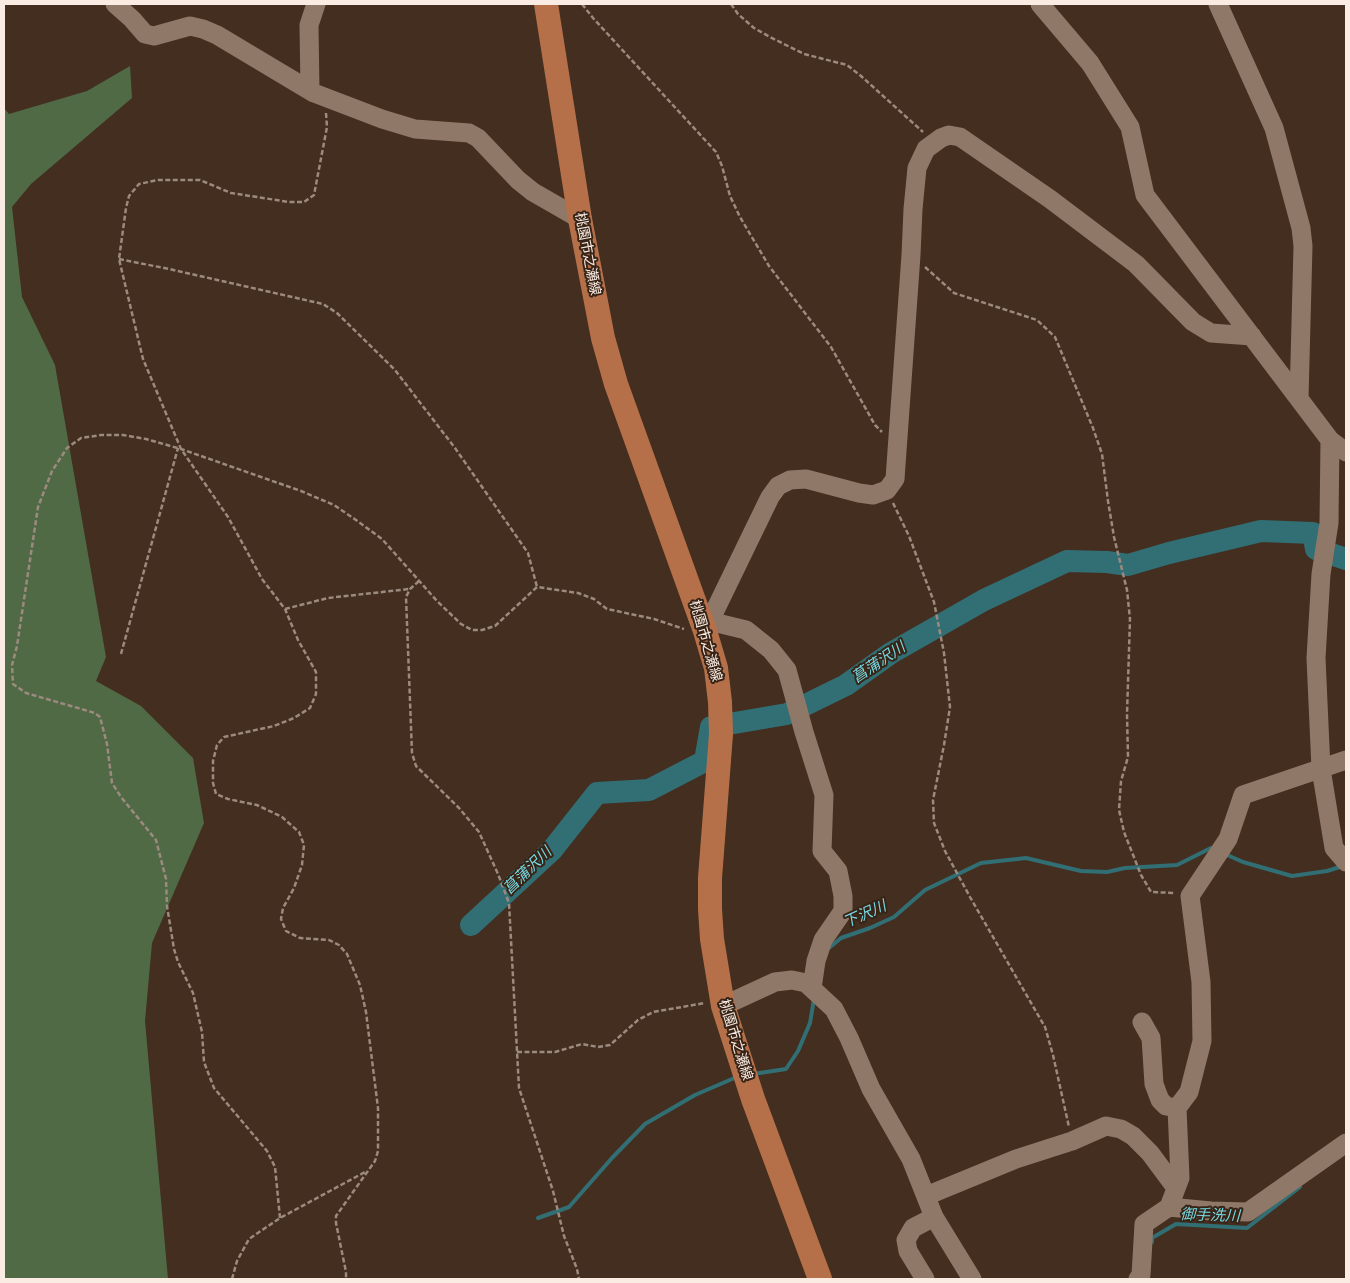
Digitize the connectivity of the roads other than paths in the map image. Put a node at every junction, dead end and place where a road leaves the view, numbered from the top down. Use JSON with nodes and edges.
{"nodes":[{"id":1,"x":115,"y":4,"type":"edge"},
{"id":2,"x":316,"y":4,"type":"edge"},
{"id":3,"x":546,"y":4,"type":"edge"},
{"id":4,"x":1040,"y":4,"type":"edge"},
{"id":5,"x":1218,"y":4,"type":"edge"},
{"id":6,"x":317,"y":94,"type":"junction"},
{"id":7,"x":580,"y":219,"type":"junction"},
{"id":8,"x":1252,"y":336,"type":"junction"},
{"id":9,"x":1299,"y":399,"type":"junction"},
{"id":10,"x":1330,"y":440,"type":"junction"},
{"id":11,"x":1346,"y":452,"type":"edge"},
{"id":12,"x":707,"y":629,"type":"junction"},
{"id":13,"x":1346,"y":760,"type":"edge"},
{"id":14,"x":1321,"y":769,"type":"junction"},
{"id":15,"x":1340,"y":855,"type":"edge"},
{"id":16,"x":812,"y":988,"type":"junction"},
{"id":17,"x":723,"y":1003,"type":"junction"},
{"id":18,"x":1142,"y":1022,"type":"dead end"},
{"id":19,"x":1177,"y":1108,"type":"junction"},
{"id":20,"x":1346,"y":1142,"type":"edge"},
{"id":21,"x":1176,"y":1188,"type":"junction"},
{"id":22,"x":926,"y":1196,"type":"junction"},
{"id":23,"x":1168,"y":1207,"type":"junction"},
{"id":24,"x":934,"y":1217,"type":"junction"},
{"id":25,"x":820,"y":1279,"type":"edge"},
{"id":26,"x":925,"y":1279,"type":"edge"},
{"id":27,"x":972,"y":1279,"type":"edge"},
{"id":28,"x":1138,"y":1279,"type":"edge"}],
"edges":[{"from":1,"to":6,"type":"street"},
{"from":2,"to":6,"type":"street"},
{"from":3,"to":7,"type":"main road","name":"桃園市之瀬線"},
{"from":4,"to":8,"type":"street"},
{"from":5,"to":9,"type":"street"},
{"from":6,"to":7,"type":"street"},
{"from":7,"to":12,"type":"main road","name":"桃園市之瀬線"},
{"from":8,"to":9,"type":"street"},
{"from":8,"to":12,"type":"street"},
{"from":9,"to":10,"type":"street"},
{"from":10,"to":11,"type":"street"},
{"from":10,"to":14,"type":"street"},
{"from":12,"to":16,"type":"street"},
{"from":12,"to":17,"type":"main road","name":"桃園市之瀬線"},
{"from":13,"to":14,"type":"street"},
{"from":14,"to":15,"type":"street"},
{"from":14,"to":19,"type":"street"},
{"from":16,"to":17,"type":"street"},
{"from":16,"to":22,"type":"street"},
{"from":17,"to":25,"type":"main road","name":"桃園市之瀬線"},
{"from":18,"to":19,"type":"street"},
{"from":19,"to":21,"type":"street"},
{"from":20,"to":23,"type":"street"},
{"from":21,"to":22,"type":"street"},
{"from":21,"to":23,"type":"street"},
{"from":22,"to":24,"type":"street"},
{"from":23,"to":28,"type":"street"},
{"from":24,"to":26,"type":"street"},
{"from":24,"to":27,"type":"street"}]}
